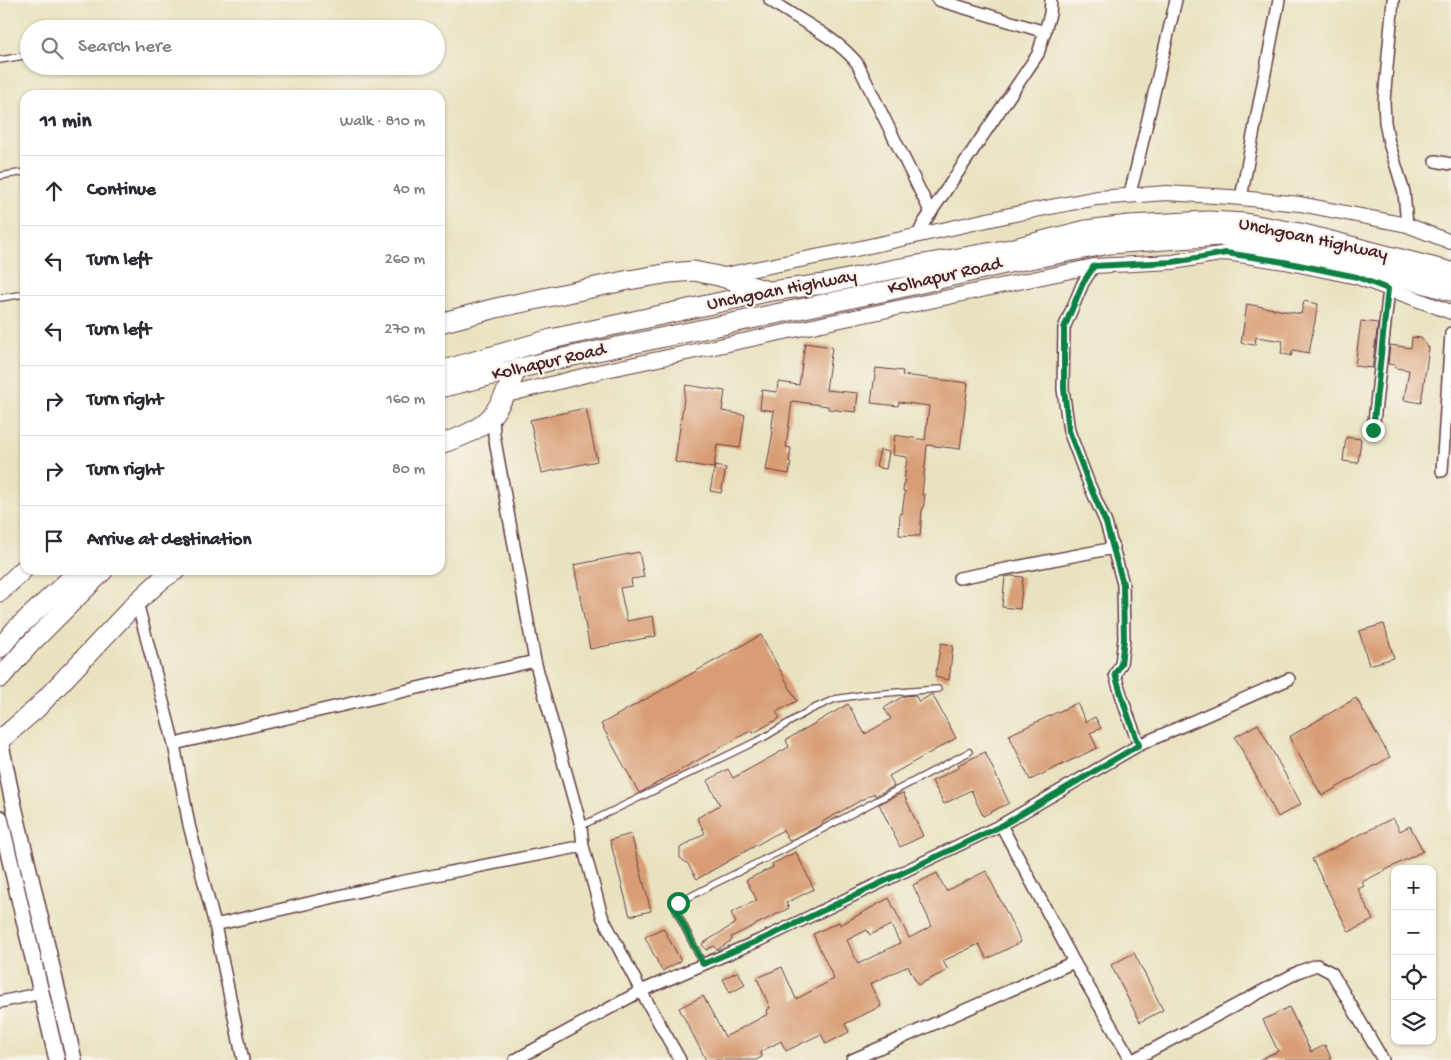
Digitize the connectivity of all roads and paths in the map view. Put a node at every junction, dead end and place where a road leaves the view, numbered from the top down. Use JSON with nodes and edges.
{"nodes":[{"id":1,"x":770,"y":0,"type":"edge"},
{"id":2,"x":938,"y":0,"type":"edge"},
{"id":3,"x":1051,"y":0,"type":"edge"},
{"id":4,"x":1175,"y":0,"type":"edge"},
{"id":5,"x":1279,"y":0,"type":"edge"},
{"id":6,"x":1393,"y":0,"type":"edge"},
{"id":7,"x":1045,"y":32,"type":"junction"},
{"id":8,"x":20,"y":57,"type":"edge"},
{"id":9,"x":0,"y":60,"type":"edge"},
{"id":10,"x":1435,"y":161,"type":"dead end"},
{"id":11,"x":1451,"y":164,"type":"edge"},
{"id":12,"x":20,"y":173,"type":"edge"},
{"id":13,"x":0,"y":176,"type":"edge"},
{"id":14,"x":1129,"y":196,"type":"junction"},
{"id":15,"x":1241,"y":198,"type":"junction"},
{"id":16,"x":931,"y":213,"type":"junction"},
{"id":17,"x":1407,"y":225,"type":"junction"},
{"id":18,"x":918,"y":235,"type":"junction"},
{"id":19,"x":1451,"y":242,"type":"edge"},
{"id":20,"x":1094,"y":266,"type":"junction"},
{"id":21,"x":1451,"y":272,"type":"edge"},
{"id":22,"x":718,"y":276,"type":"junction"},
{"id":23,"x":1388,"y":289,"type":"junction"},
{"id":24,"x":1451,"y":291,"type":"edge"},
{"id":25,"x":771,"y":292,"type":"junction"},
{"id":26,"x":20,"y":295,"type":"edge"},
{"id":27,"x":0,"y":298,"type":"edge"},
{"id":28,"x":1451,"y":312,"type":"edge"},
{"id":29,"x":445,"y":322,"type":"edge"},
{"id":30,"x":1451,"y":333,"type":"edge"},
{"id":31,"x":445,"y":369,"type":"edge"},
{"id":32,"x":517,"y":369,"type":"junction"},
{"id":33,"x":445,"y":387,"type":"edge"},
{"id":34,"x":503,"y":396,"type":"junction"},
{"id":35,"x":493,"y":415,"type":"junction"},
{"id":36,"x":1373,"y":430,"type":"dead end"},
{"id":37,"x":445,"y":442,"type":"edge"},
{"id":38,"x":1442,"y":471,"type":"dead end"},
{"id":39,"x":1114,"y":548,"type":"junction"},
{"id":40,"x":20,"y":573,"type":"edge"},
{"id":41,"x":75,"y":575,"type":"edge"},
{"id":42,"x":99,"y":575,"type":"edge"},
{"id":43,"x":168,"y":575,"type":"edge"},
{"id":44,"x":959,"y":578,"type":"dead end"},
{"id":45,"x":0,"y":592,"type":"edge"},
{"id":46,"x":137,"y":602,"type":"junction"},
{"id":47,"x":0,"y":648,"type":"edge"},
{"id":48,"x":535,"y":661,"type":"junction"},
{"id":49,"x":0,"y":678,"type":"edge"},
{"id":50,"x":1289,"y":679,"type":"dead end"},
{"id":51,"x":938,"y":689,"type":"dead end"},
{"id":52,"x":0,"y":740,"type":"edge"},
{"id":53,"x":174,"y":744,"type":"junction"},
{"id":54,"x":1139,"y":745,"type":"junction"},
{"id":55,"x":969,"y":752,"type":"dead end"},
{"id":56,"x":0,"y":818,"type":"edge"},
{"id":57,"x":581,"y":826,"type":"junction"},
{"id":58,"x":1001,"y":826,"type":"junction"},
{"id":59,"x":583,"y":846,"type":"junction"},
{"id":60,"x":216,"y":925,"type":"junction"},
{"id":61,"x":1074,"y":962,"type":"junction"},
{"id":62,"x":703,"y":964,"type":"junction"},
{"id":63,"x":640,"y":991,"type":"junction"},
{"id":64,"x":42,"y":993,"type":"junction"},
{"id":65,"x":0,"y":1002,"type":"edge"},
{"id":66,"x":57,"y":1060,"type":"edge"},
{"id":67,"x":74,"y":1060,"type":"edge"},
{"id":68,"x":243,"y":1060,"type":"edge"},
{"id":69,"x":515,"y":1060,"type":"edge"},
{"id":70,"x":680,"y":1060,"type":"edge"},
{"id":71,"x":852,"y":1060,"type":"edge"},
{"id":72,"x":1132,"y":1060,"type":"edge"},
{"id":73,"x":1383,"y":1060,"type":"edge"}],
"edges":[{"from":1,"to":16,"type":"street"},
{"from":2,"to":7,"type":"street"},
{"from":3,"to":7,"type":"street"},
{"from":4,"to":14,"type":"street"},
{"from":5,"to":15,"type":"street"},
{"from":6,"to":17,"type":"street"},
{"from":7,"to":16,"type":"street"},
{"from":8,"to":9,"type":"lane"},
{"from":10,"to":11,"type":"street"},
{"from":12,"to":13,"type":"lane"},
{"from":14,"to":15,"type":"street"},
{"from":14,"to":18,"type":"street"},
{"from":15,"to":17,"type":"street"},
{"from":16,"to":18,"type":"street"},
{"from":17,"to":19,"type":"street"},
{"from":18,"to":22,"type":"street"},
{"from":20,"to":23,"type":"street"},
{"from":20,"to":34,"type":"street"},
{"from":20,"to":39,"type":"street"},
{"from":21,"to":25,"type":"highway","name":"Unchgoan Highway"},
{"from":22,"to":25,"type":"highway"},
{"from":22,"to":29,"type":"highway"},
{"from":23,"to":28,"type":"street"},
{"from":23,"to":36,"type":"street"},
{"from":24,"to":32,"type":"highway","name":"Kolhapur Road"},
{"from":25,"to":31,"type":"highway","name":"Unchgoan Highway"},
{"from":26,"to":27,"type":"lane"},
{"from":30,"to":38,"type":"street"},
{"from":32,"to":33,"type":"highway","name":"Kolhapur Road"},
{"from":32,"to":34,"type":"highway"},
{"from":34,"to":35,"type":"highway"},
{"from":35,"to":37,"type":"highway"},
{"from":35,"to":48,"type":"street"},
{"from":39,"to":44,"type":"street"},
{"from":39,"to":54,"type":"street"},
{"from":40,"to":45,"type":"highway"},
{"from":41,"to":47,"type":"highway"},
{"from":42,"to":49,"type":"highway"},
{"from":43,"to":46,"type":"highway"},
{"from":46,"to":52,"type":"highway"},
{"from":46,"to":53,"type":"street"},
{"from":48,"to":53,"type":"street"},
{"from":48,"to":57,"type":"street"},
{"from":50,"to":54,"type":"street"},
{"from":51,"to":57,"type":"lane"},
{"from":52,"to":67,"type":"main road"},
{"from":53,"to":60,"type":"street"},
{"from":54,"to":58,"type":"street"},
{"from":55,"to":62,"type":"lane"},
{"from":56,"to":64,"type":"main road"},
{"from":57,"to":59,"type":"street"},
{"from":58,"to":61,"type":"street"},
{"from":58,"to":62,"type":"street"},
{"from":59,"to":60,"type":"street"},
{"from":59,"to":63,"type":"street"},
{"from":60,"to":68,"type":"street"},
{"from":61,"to":71,"type":"street"},
{"from":61,"to":72,"type":"street"},
{"from":62,"to":63,"type":"street"},
{"from":63,"to":69,"type":"street"},
{"from":63,"to":70,"type":"street"},
{"from":64,"to":65,"type":"street"},
{"from":64,"to":66,"type":"main road"},
{"from":72,"to":73,"type":"street"}]}
